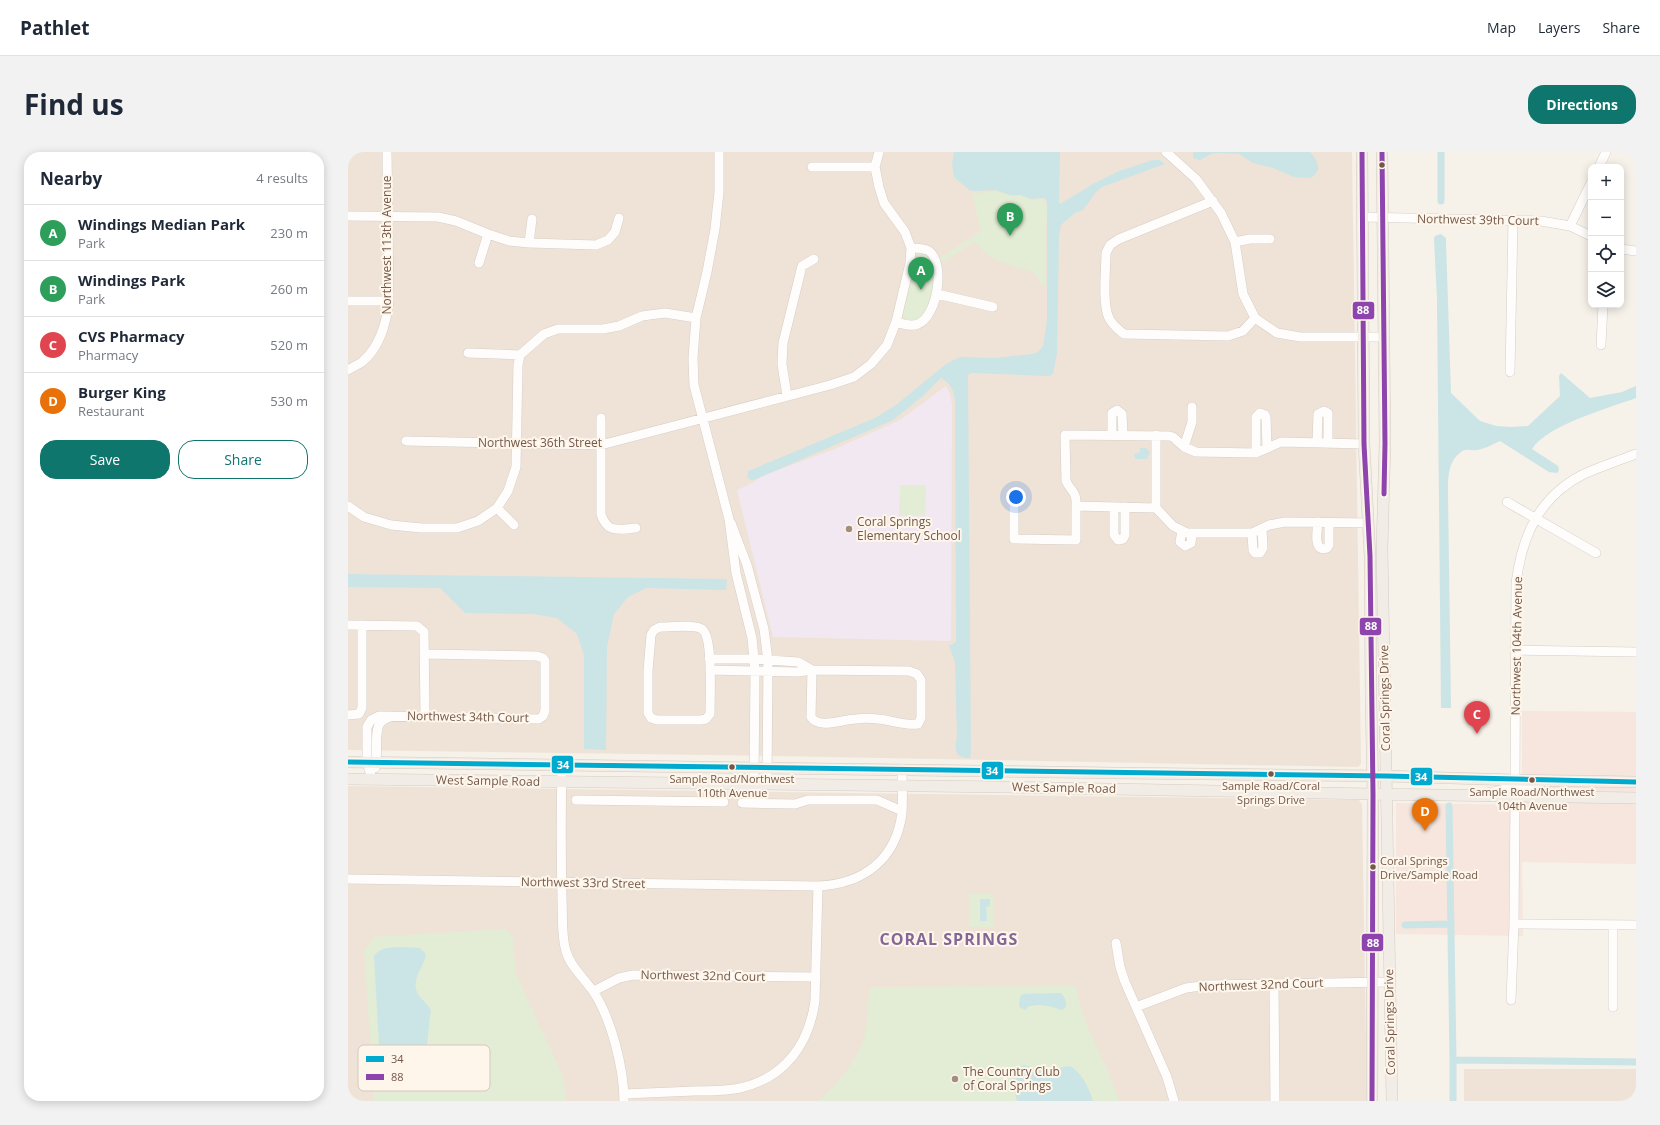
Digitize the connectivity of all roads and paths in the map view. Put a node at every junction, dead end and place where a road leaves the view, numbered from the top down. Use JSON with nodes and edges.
{"nodes":[{"id":1,"x":387,"y":152,"type":"edge"},
{"id":2,"x":719,"y":152,"type":"edge"},
{"id":3,"x":879,"y":152,"type":"edge"},
{"id":4,"x":1166,"y":152,"type":"edge"},
{"id":5,"x":1362,"y":152,"type":"edge"},
{"id":6,"x":1382,"y":152,"type":"edge"},
{"id":7,"x":1606,"y":152,"type":"edge"},
{"id":8,"x":1600,"y":164,"type":"edge"},
{"id":9,"x":812,"y":167,"type":"dead end"},
{"id":10,"x":875,"y":167,"type":"junction"},
{"id":11,"x":1588,"y":189,"type":"edge"},
{"id":12,"x":1213,"y":201,"type":"junction"},
{"id":13,"x":348,"y":216,"type":"edge"},
{"id":14,"x":388,"y":217,"type":"junction"},
{"id":15,"x":1362,"y":217,"type":"junction"},
{"id":16,"x":619,"y":218,"type":"dead end"},
{"id":17,"x":1382,"y":218,"type":"junction"},
{"id":18,"x":532,"y":219,"type":"dead end"},
{"id":19,"x":1513,"y":221,"type":"junction"},
{"id":20,"x":1570,"y":226,"type":"junction"},
{"id":21,"x":488,"y":234,"type":"junction"},
{"id":22,"x":1588,"y":235,"type":"edge"},
{"id":23,"x":1270,"y":239,"type":"dead end"},
{"id":24,"x":1235,"y":242,"type":"junction"},
{"id":25,"x":529,"y":243,"type":"junction"},
{"id":26,"x":910,"y":248,"type":"junction"},
{"id":27,"x":1624,"y":249,"type":"edge"},
{"id":28,"x":1636,"y":251,"type":"edge"},
{"id":29,"x":814,"y":259,"type":"dead end"},
{"id":30,"x":478,"y":263,"type":"dead end"},
{"id":31,"x":937,"y":294,"type":"junction"},
{"id":32,"x":348,"y":301,"type":"edge"},
{"id":33,"x":389,"y":301,"type":"junction"},
{"id":34,"x":993,"y":308,"type":"dead end"},
{"id":35,"x":1603,"y":308,"type":"edge"},
{"id":36,"x":696,"y":318,"type":"junction"},
{"id":37,"x":1255,"y":318,"type":"junction"},
{"id":38,"x":896,"y":322,"type":"junction"},
{"id":39,"x":1363,"y":337,"type":"junction"},
{"id":40,"x":1383,"y":337,"type":"junction"},
{"id":41,"x":1602,"y":344,"type":"dead end"},
{"id":42,"x":468,"y":353,"type":"dead end"},
{"id":43,"x":520,"y":355,"type":"junction"},
{"id":44,"x":348,"y":370,"type":"edge"},
{"id":45,"x":1510,"y":372,"type":"dead end"},
{"id":46,"x":787,"y":396,"type":"junction"},
{"id":47,"x":1192,"y":407,"type":"dead end"},
{"id":48,"x":601,"y":418,"type":"dead end"},
{"id":49,"x":702,"y":419,"type":"junction"},
{"id":50,"x":1112,"y":435,"type":"junction"},
{"id":51,"x":1123,"y":435,"type":"junction"},
{"id":52,"x":1156,"y":435,"type":"junction"},
{"id":53,"x":406,"y":441,"type":"dead end"},
{"id":54,"x":1317,"y":443,"type":"junction"},
{"id":55,"x":1328,"y":443,"type":"junction"},
{"id":56,"x":517,"y":444,"type":"junction"},
{"id":57,"x":1364,"y":444,"type":"junction"},
{"id":58,"x":601,"y":445,"type":"junction"},
{"id":59,"x":1184,"y":447,"type":"junction"},
{"id":60,"x":1267,"y":448,"type":"junction"},
{"id":61,"x":1256,"y":453,"type":"junction"},
{"id":62,"x":1636,"y":454,"type":"edge"},
{"id":63,"x":1014,"y":502,"type":"dead end"},
{"id":64,"x":1507,"y":502,"type":"dead end"},
{"id":65,"x":348,"y":506,"type":"edge"},
{"id":66,"x":1076,"y":506,"type":"junction"},
{"id":67,"x":1114,"y":507,"type":"junction"},
{"id":68,"x":1125,"y":507,"type":"junction"},
{"id":69,"x":497,"y":508,"type":"junction"},
{"id":70,"x":1156,"y":508,"type":"junction"},
{"id":71,"x":729,"y":519,"type":"junction"},
{"id":72,"x":1535,"y":519,"type":"junction"},
{"id":73,"x":1318,"y":522,"type":"junction"},
{"id":74,"x":1329,"y":522,"type":"junction"},
{"id":75,"x":1368,"y":523,"type":"junction"},
{"id":76,"x":514,"y":525,"type":"dead end"},
{"id":77,"x":636,"y":528,"type":"dead end"},
{"id":78,"x":1262,"y":529,"type":"junction"},
{"id":79,"x":1182,"y":531,"type":"junction"},
{"id":80,"x":1192,"y":533,"type":"junction"},
{"id":81,"x":1252,"y":533,"type":"junction"},
{"id":82,"x":1596,"y":553,"type":"dead end"},
{"id":83,"x":348,"y":625,"type":"edge"},
{"id":84,"x":362,"y":625,"type":"junction"},
{"id":85,"x":1516,"y":650,"type":"junction"},
{"id":86,"x":1636,"y":652,"type":"edge"},
{"id":87,"x":425,"y":654,"type":"junction"},
{"id":88,"x":710,"y":659,"type":"junction"},
{"id":89,"x":755,"y":659,"type":"junction"},
{"id":90,"x":768,"y":661,"type":"junction"},
{"id":91,"x":710,"y":670,"type":"junction"},
{"id":92,"x":755,"y":670,"type":"junction"},
{"id":93,"x":812,"y":670,"type":"junction"},
{"id":94,"x":768,"y":671,"type":"junction"},
{"id":95,"x":348,"y":715,"type":"edge"},
{"id":96,"x":425,"y":716,"type":"junction"},
{"id":97,"x":348,"y":762,"type":"edge"},
{"id":98,"x":372,"y":762,"type":"junction"},
{"id":99,"x":562,"y":766,"type":"junction"},
{"id":100,"x":754,"y":768,"type":"junction"},
{"id":101,"x":767,"y":768,"type":"junction"},
{"id":102,"x":902,"y":769,"type":"junction"},
{"id":103,"x":1373,"y":776,"type":"junction"},
{"id":104,"x":1386,"y":776,"type":"junction"},
{"id":105,"x":348,"y":779,"type":"edge"},
{"id":106,"x":372,"y":779,"type":"junction"},
{"id":107,"x":1515,"y":780,"type":"junction"},
{"id":108,"x":1564,"y":781,"type":"junction"},
{"id":109,"x":562,"y":782,"type":"junction"},
{"id":110,"x":1636,"y":782,"type":"edge"},
{"id":111,"x":754,"y":784,"type":"junction"},
{"id":112,"x":767,"y":784,"type":"junction"},
{"id":113,"x":902,"y":786,"type":"junction"},
{"id":114,"x":1373,"y":794,"type":"junction"},
{"id":115,"x":1386,"y":794,"type":"junction"},
{"id":116,"x":1476,"y":796,"type":"junction"},
{"id":117,"x":1515,"y":796,"type":"junction"},
{"id":118,"x":1636,"y":798,"type":"edge"},
{"id":119,"x":576,"y":800,"type":"dead end"},
{"id":120,"x":724,"y":802,"type":"dead end"},
{"id":121,"x":742,"y":803,"type":"dead end"},
{"id":122,"x":757,"y":803,"type":"junction"},
{"id":123,"x":902,"y":811,"type":"junction"},
{"id":124,"x":348,"y":879,"type":"edge"},
{"id":125,"x":562,"y":883,"type":"junction"},
{"id":126,"x":818,"y":886,"type":"junction"},
{"id":127,"x":1514,"y":924,"type":"junction"},
{"id":128,"x":1613,"y":925,"type":"junction"},
{"id":129,"x":1636,"y":925,"type":"edge"},
{"id":130,"x":1116,"y":943,"type":"dead end"},
{"id":131,"x":816,"y":977,"type":"junction"},
{"id":132,"x":1372,"y":982,"type":"junction"},
{"id":133,"x":1390,"y":982,"type":"junction"},
{"id":134,"x":1274,"y":985,"type":"junction"},
{"id":135,"x":594,"y":991,"type":"junction"},
{"id":136,"x":1511,"y":1000,"type":"dead end"},
{"id":137,"x":1136,"y":1007,"type":"junction"},
{"id":138,"x":1612,"y":1007,"type":"dead end"},
{"id":139,"x":624,"y":1097,"type":"edge"},
{"id":140,"x":1174,"y":1101,"type":"edge"},
{"id":141,"x":1275,"y":1101,"type":"edge"},
{"id":142,"x":1372,"y":1101,"type":"edge"},
{"id":143,"x":1392,"y":1101,"type":"edge"}],
"edges":[{"from":1,"to":14,"type":"street","name":"Northwest 113th Avenue"},
{"from":2,"to":36,"type":"street"},
{"from":3,"to":10,"type":"street"},
{"from":4,"to":12,"type":"street"},
{"from":5,"to":15,"type":"main road","name":"Coral Springs Drive"},
{"from":6,"to":17,"type":"main road","name":"Coral Springs Drive"},
{"from":7,"to":8,"type":"street"},
{"from":9,"to":10,"type":"street"},
{"from":10,"to":26,"type":"street"},
{"from":11,"to":20,"type":"street"},
{"from":12,"to":24,"type":"street"},
{"from":12,"to":37,"type":"street"},
{"from":13,"to":14,"type":"street"},
{"from":14,"to":21,"type":"street"},
{"from":14,"to":33,"type":"street","name":"Northwest 113th Avenue"},
{"from":15,"to":17,"type":"street","name":"Northwest 39th Court"},
{"from":15,"to":39,"type":"main road","name":"Coral Springs Drive"},
{"from":16,"to":25,"type":"street"},
{"from":17,"to":19,"type":"street","name":"Northwest 39th Court"},
{"from":17,"to":40,"type":"main road","name":"Coral Springs Drive"},
{"from":18,"to":25,"type":"street"},
{"from":19,"to":20,"type":"street","name":"Northwest 39th Court"},
{"from":19,"to":45,"type":"street"},
{"from":20,"to":22,"type":"street","name":"Northwest 39th Court"},
{"from":21,"to":25,"type":"street"},
{"from":21,"to":30,"type":"street"},
{"from":23,"to":24,"type":"street"},
{"from":24,"to":37,"type":"street"},
{"from":26,"to":31,"type":"street"},
{"from":26,"to":38,"type":"street","name":"Northwest 36th Street"},
{"from":27,"to":28,"type":"street"},
{"from":29,"to":46,"type":"street"},
{"from":31,"to":34,"type":"street"},
{"from":31,"to":38,"type":"street"},
{"from":32,"to":33,"type":"street"},
{"from":33,"to":44,"type":"street","name":"Northwest 113th Avenue"},
{"from":35,"to":41,"type":"street"},
{"from":36,"to":43,"type":"street"},
{"from":36,"to":49,"type":"street"},
{"from":37,"to":39,"type":"street"},
{"from":38,"to":46,"type":"street","name":"Northwest 36th Street"},
{"from":39,"to":40,"type":"street"},
{"from":39,"to":57,"type":"main road","name":"Coral Springs Drive"},
{"from":40,"to":104,"type":"main road","name":"Coral Springs Drive"},
{"from":42,"to":43,"type":"street"},
{"from":43,"to":56,"type":"street"},
{"from":46,"to":49,"type":"street","name":"Northwest 36th Street"},
{"from":47,"to":59,"type":"street"},
{"from":48,"to":58,"type":"street"},
{"from":49,"to":58,"type":"street","name":"Northwest 36th Street"},
{"from":49,"to":71,"type":"street"},
{"from":50,"to":51,"type":"street"},
{"from":50,"to":51,"type":"street"},
{"from":50,"to":66,"type":"street"},
{"from":51,"to":52,"type":"street"},
{"from":52,"to":59,"type":"street"},
{"from":52,"to":70,"type":"street"},
{"from":53,"to":56,"type":"street","name":"Northwest 36th Street"},
{"from":54,"to":55,"type":"street"},
{"from":54,"to":55,"type":"street"},
{"from":54,"to":60,"type":"street"},
{"from":55,"to":57,"type":"street"},
{"from":56,"to":58,"type":"street","name":"Northwest 36th Street"},
{"from":56,"to":69,"type":"street"},
{"from":57,"to":75,"type":"main road","name":"Coral Springs Drive"},
{"from":58,"to":77,"type":"street"},
{"from":59,"to":61,"type":"street"},
{"from":60,"to":61,"type":"street"},
{"from":60,"to":61,"type":"street"},
{"from":62,"to":72,"type":"street","name":"Northwest 104th Avenue"},
{"from":63,"to":66,"type":"street"},
{"from":64,"to":72,"type":"street"},
{"from":65,"to":69,"type":"street"},
{"from":66,"to":67,"type":"street"},
{"from":67,"to":68,"type":"street"},
{"from":67,"to":68,"type":"street"},
{"from":68,"to":70,"type":"street"},
{"from":69,"to":76,"type":"street"},
{"from":70,"to":79,"type":"street"},
{"from":71,"to":89,"type":"street"},
{"from":71,"to":90,"type":"street"},
{"from":72,"to":82,"type":"street"},
{"from":72,"to":85,"type":"street","name":"Northwest 104th Avenue"},
{"from":73,"to":74,"type":"street"},
{"from":73,"to":74,"type":"street"},
{"from":73,"to":78,"type":"street"},
{"from":74,"to":75,"type":"street"},
{"from":75,"to":103,"type":"main road","name":"Coral Springs Drive"},
{"from":78,"to":81,"type":"street"},
{"from":78,"to":81,"type":"street"},
{"from":79,"to":80,"type":"street"},
{"from":79,"to":80,"type":"street"},
{"from":80,"to":81,"type":"street"},
{"from":83,"to":84,"type":"street"},
{"from":84,"to":87,"type":"street"},
{"from":84,"to":95,"type":"street"},
{"from":85,"to":86,"type":"street"},
{"from":85,"to":107,"type":"street","name":"Northwest 104th Avenue"},
{"from":87,"to":96,"type":"street"},
{"from":87,"to":96,"type":"street","name":"Northwest 34th Court"},
{"from":88,"to":89,"type":"street"},
{"from":88,"to":91,"type":"street"},
{"from":88,"to":91,"type":"street"},
{"from":89,"to":90,"type":"street"},
{"from":89,"to":92,"type":"street"},
{"from":90,"to":93,"type":"street"},
{"from":90,"to":94,"type":"street"},
{"from":91,"to":92,"type":"street"},
{"from":92,"to":94,"type":"street"},
{"from":92,"to":100,"type":"street"},
{"from":93,"to":93,"type":"street"},
{"from":93,"to":94,"type":"street"},
{"from":94,"to":101,"type":"street"},
{"from":96,"to":98,"type":"street","name":"Northwest 34th Court"},
{"from":97,"to":98,"type":"main road","name":"West Sample Road"},
{"from":98,"to":99,"type":"main road","name":"West Sample Road"},
{"from":98,"to":106,"type":"street","name":"Northwest 34th Court"},
{"from":99,"to":100,"type":"main road","name":"West Sample Road"},
{"from":99,"to":109,"type":"street"},
{"from":100,"to":101,"type":"main road","name":"West Sample Road"},
{"from":100,"to":111,"type":"street"},
{"from":101,"to":102,"type":"main road","name":"West Sample Road"},
{"from":101,"to":112,"type":"street"},
{"from":102,"to":103,"type":"main road","name":"West Sample Road"},
{"from":102,"to":113,"type":"street","name":"Northwest 33rd Street"},
{"from":103,"to":104,"type":"main road","name":"West Sample Road"},
{"from":103,"to":114,"type":"main road","name":"Coral Springs Drive"},
{"from":104,"to":107,"type":"main road","name":"West Sample Road"},
{"from":104,"to":115,"type":"main road","name":"Coral Springs Drive"},
{"from":105,"to":106,"type":"main road","name":"West Sample Road"},
{"from":106,"to":109,"type":"main road","name":"West Sample Road"},
{"from":107,"to":108,"type":"main road","name":"West Sample Road"},
{"from":107,"to":116,"type":"street"},
{"from":108,"to":110,"type":"main road","name":"West Sample Road"},
{"from":108,"to":117,"type":"street"},
{"from":109,"to":111,"type":"main road","name":"West Sample Road"},
{"from":109,"to":125,"type":"street"},
{"from":111,"to":112,"type":"main road","name":"West Sample Road"},
{"from":111,"to":122,"type":"street"},
{"from":112,"to":113,"type":"main road","name":"West Sample Road"},
{"from":113,"to":114,"type":"main road","name":"West Sample Road"},
{"from":113,"to":123,"type":"street","name":"Northwest 33rd Street"},
{"from":114,"to":115,"type":"main road","name":"West Sample Road"},
{"from":114,"to":132,"type":"main road","name":"Coral Springs Drive"},
{"from":115,"to":116,"type":"main road","name":"West Sample Road"},
{"from":115,"to":133,"type":"main road","name":"Coral Springs Drive"},
{"from":116,"to":117,"type":"main road","name":"West Sample Road"},
{"from":117,"to":118,"type":"main road","name":"West Sample Road"},
{"from":117,"to":127,"type":"street"},
{"from":119,"to":120,"type":"street"},
{"from":121,"to":122,"type":"street"},
{"from":122,"to":123,"type":"street"},
{"from":123,"to":126,"type":"street","name":"Northwest 33rd Street"},
{"from":124,"to":125,"type":"street","name":"Northwest 33rd Street"},
{"from":125,"to":126,"type":"street","name":"Northwest 33rd Street"},
{"from":125,"to":135,"type":"street"},
{"from":126,"to":131,"type":"street"},
{"from":127,"to":128,"type":"street"},
{"from":127,"to":136,"type":"street"},
{"from":128,"to":129,"type":"street"},
{"from":128,"to":138,"type":"street"},
{"from":130,"to":137,"type":"street"},
{"from":131,"to":135,"type":"street","name":"Northwest 32nd Court"},
{"from":131,"to":139,"type":"street"},
{"from":132,"to":133,"type":"street","name":"Northwest 32nd Court"},
{"from":132,"to":134,"type":"street","name":"Northwest 32nd Court"},
{"from":132,"to":142,"type":"main road","name":"Coral Springs Drive"},
{"from":133,"to":143,"type":"main road","name":"Coral Springs Drive"},
{"from":134,"to":137,"type":"street","name":"Northwest 32nd Court"},
{"from":134,"to":141,"type":"street"},
{"from":135,"to":139,"type":"street"},
{"from":137,"to":140,"type":"street"}]}
